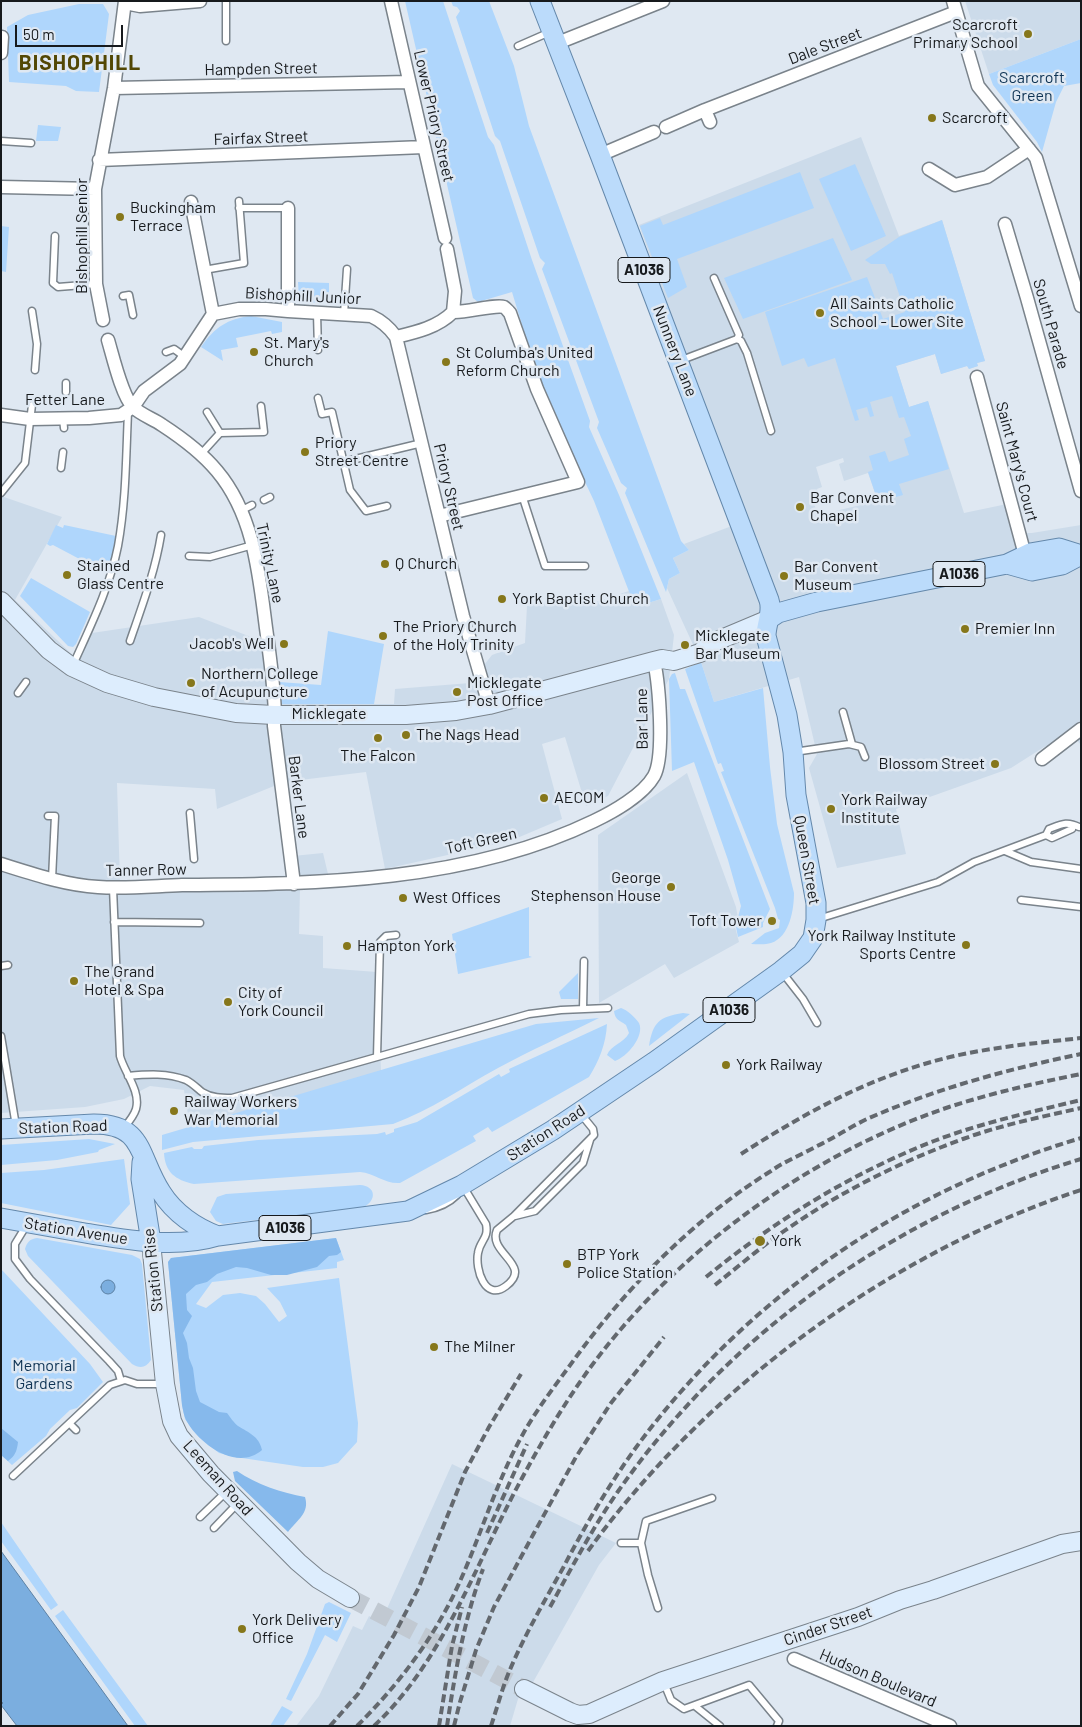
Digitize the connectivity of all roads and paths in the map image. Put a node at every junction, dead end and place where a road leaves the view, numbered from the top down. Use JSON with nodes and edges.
{"nodes":[{"id":1,"x":200,"y":1,"type":"edge"},
{"id":2,"x":226,"y":1,"type":"edge"},
{"id":3,"x":391,"y":1,"type":"edge"},
{"id":4,"x":540,"y":1,"type":"edge"},
{"id":5,"x":663,"y":1,"type":"edge"},
{"id":6,"x":125,"y":2,"type":"edge"},
{"id":7,"x":174,"y":2,"type":"edge"},
{"id":8,"x":954,"y":7,"type":"edge"},
{"id":9,"x":2,"y":37,"type":"dead end"},
{"id":10,"x":553,"y":38,"type":"junction"},
{"id":11,"x":226,"y":41,"type":"dead end"},
{"id":12,"x":518,"y":46,"type":"dead end"},
{"id":13,"x":1,"y":53,"type":"edge"},
{"id":14,"x":410,"y":82,"type":"junction"},
{"id":15,"x":114,"y":88,"type":"junction"},
{"id":16,"x":706,"y":110,"type":"junction"},
{"id":17,"x":710,"y":122,"type":"dead end"},
{"id":18,"x":1,"y":141,"type":"edge"},
{"id":19,"x":31,"y":144,"type":"dead end"},
{"id":20,"x":424,"y":147,"type":"junction"},
{"id":21,"x":1032,"y":154,"type":"junction"},
{"id":22,"x":600,"y":155,"type":"junction"},
{"id":23,"x":99,"y":160,"type":"junction"},
{"id":24,"x":929,"y":169,"type":"dead end"},
{"id":25,"x":1,"y":187,"type":"edge"},
{"id":26,"x":95,"y":189,"type":"junction"},
{"id":27,"x":191,"y":202,"type":"dead end"},
{"id":28,"x":288,"y":208,"type":"joint"},
{"id":29,"x":1004,"y":224,"type":"dead end"},
{"id":30,"x":54,"y":236,"type":"dead end"},
{"id":31,"x":347,"y":269,"type":"dead end"},
{"id":32,"x":202,"y":278,"type":"junction"},
{"id":33,"x":714,"y":278,"type":"dead end"},
{"id":34,"x":96,"y":284,"type":"junction"},
{"id":35,"x":122,"y":296,"type":"dead end"},
{"id":36,"x":1081,"y":306,"type":"edge"},
{"id":37,"x":32,"y":311,"type":"dead end"},
{"id":38,"x":288,"y":311,"type":"junction"},
{"id":39,"x":453,"y":312,"type":"junction"},
{"id":40,"x":318,"y":313,"type":"junction"},
{"id":41,"x":213,"y":314,"type":"junction"},
{"id":42,"x":344,"y":314,"type":"junction"},
{"id":43,"x":133,"y":315,"type":"dead end"},
{"id":44,"x":103,"y":320,"type":"dead end"},
{"id":45,"x":396,"y":337,"type":"junction"},
{"id":46,"x":737,"y":339,"type":"junction"},
{"id":47,"x":108,"y":340,"type":"dead end"},
{"id":48,"x":318,"y":350,"type":"dead end"},
{"id":49,"x":166,"y":352,"type":"dead end"},
{"id":50,"x":185,"y":357,"type":"junction"},
{"id":51,"x":679,"y":361,"type":"junction"},
{"id":52,"x":36,"y":370,"type":"dead end"},
{"id":53,"x":977,"y":377,"type":"dead end"},
{"id":54,"x":66,"y":383,"type":"dead end"},
{"id":55,"x":66,"y":392,"type":"dead end"},
{"id":56,"x":318,"y":398,"type":"dead end"},
{"id":57,"x":32,"y":405,"type":"dead end"},
{"id":58,"x":261,"y":406,"type":"dead end"},
{"id":59,"x":130,"y":410,"type":"junction"},
{"id":60,"x":207,"y":412,"type":"dead end"},
{"id":61,"x":1,"y":415,"type":"edge"},
{"id":62,"x":30,"y":419,"type":"junction"},
{"id":63,"x":771,"y":431,"type":"dead end"},
{"id":64,"x":220,"y":433,"type":"junction"},
{"id":65,"x":422,"y":443,"type":"junction"},
{"id":66,"x":63,"y":452,"type":"dead end"},
{"id":67,"x":201,"y":454,"type":"junction"},
{"id":68,"x":343,"y":462,"type":"junction"},
{"id":69,"x":61,"y":468,"type":"dead end"},
{"id":70,"x":1081,"y":491,"type":"edge"},
{"id":71,"x":1,"y":493,"type":"edge"},
{"id":72,"x":522,"y":495,"type":"junction"},
{"id":73,"x":387,"y":506,"type":"dead end"},
{"id":74,"x":439,"y":516,"type":"junction"},
{"id":75,"x":161,"y":535,"type":"dead end"},
{"id":76,"x":253,"y":545,"type":"junction"},
{"id":77,"x":1081,"y":555,"type":"edge"},
{"id":78,"x":190,"y":556,"type":"dead end"},
{"id":79,"x":1025,"y":556,"type":"junction"},
{"id":80,"x":1007,"y":564,"type":"junction"},
{"id":81,"x":585,"y":566,"type":"dead end"},
{"id":82,"x":1,"y":601,"type":"edge"},
{"id":83,"x":769,"y":619,"type":"junction"},
{"id":84,"x":130,"y":641,"type":"dead end"},
{"id":85,"x":658,"y":660,"type":"junction"},
{"id":86,"x":72,"y":667,"type":"junction"},
{"id":87,"x":26,"y":682,"type":"dead end"},
{"id":88,"x":18,"y":693,"type":"dead end"},
{"id":89,"x":489,"y":705,"type":"junction"},
{"id":90,"x":843,"y":712,"type":"dead end"},
{"id":91,"x":275,"y":714,"type":"junction"},
{"id":92,"x":1081,"y":729,"type":"edge"},
{"id":93,"x":852,"y":744,"type":"junction"},
{"id":94,"x":793,"y":752,"type":"junction"},
{"id":95,"x":865,"y":757,"type":"dead end"},
{"id":96,"x":1042,"y":759,"type":"dead end"},
{"id":97,"x":654,"y":775,"type":"joint"},
{"id":98,"x":190,"y":813,"type":"dead end"},
{"id":99,"x":48,"y":816,"type":"dead end"},
{"id":100,"x":1079,"y":827,"type":"dead end"},
{"id":101,"x":1072,"y":829,"type":"dead end"},
{"id":102,"x":1046,"y":835,"type":"junction"},
{"id":103,"x":1004,"y":851,"type":"junction"},
{"id":104,"x":194,"y":859,"type":"dead end"},
{"id":105,"x":1,"y":864,"type":"edge"},
{"id":106,"x":1081,"y":869,"type":"edge"},
{"id":107,"x":52,"y":879,"type":"junction"},
{"id":108,"x":294,"y":884,"type":"junction"},
{"id":109,"x":113,"y":888,"type":"junction"},
{"id":110,"x":1021,"y":900,"type":"dead end"},
{"id":111,"x":1081,"y":907,"type":"edge"},
{"id":112,"x":816,"y":920,"type":"junction"},
{"id":113,"x":114,"y":922,"type":"junction"},
{"id":114,"x":200,"y":923,"type":"dead end"},
{"id":115,"x":396,"y":934,"type":"dead end"},
{"id":116,"x":584,"y":961,"type":"dead end"},
{"id":117,"x":781,"y":971,"type":"junction"},
{"id":118,"x":583,"y":1008,"type":"junction"},
{"id":119,"x":608,"y":1008,"type":"dead end"},
{"id":120,"x":816,"y":1023,"type":"dead end"},
{"id":121,"x":1,"y":1036,"type":"edge"},
{"id":122,"x":377,"y":1058,"type":"junction"},
{"id":123,"x":128,"y":1076,"type":"junction"},
{"id":124,"x":579,"y":1112,"type":"junction"},
{"id":125,"x":9,"y":1128,"type":"edge"},
{"id":126,"x":123,"y":1129,"type":"junction"},
{"id":127,"x":591,"y":1139,"type":"junction"},
{"id":128,"x":142,"y":1156,"type":"junction"},
{"id":129,"x":462,"y":1185,"type":"junction"},
{"id":130,"x":514,"y":1216,"type":"junction"},
{"id":131,"x":1,"y":1218,"type":"edge"},
{"id":132,"x":29,"y":1223,"type":"junction"},
{"id":133,"x":218,"y":1236,"type":"junction"},
{"id":134,"x":151,"y":1242,"type":"junction"},
{"id":135,"x":121,"y":1381,"type":"junction"},
{"id":136,"x":165,"y":1384,"type":"junction"},
{"id":137,"x":70,"y":1424,"type":"junction"},
{"id":138,"x":76,"y":1430,"type":"dead end"},
{"id":139,"x":13,"y":1476,"type":"dead end"},
{"id":140,"x":233,"y":1497,"type":"junction"},
{"id":141,"x":712,"y":1498,"type":"dead end"},
{"id":142,"x":200,"y":1517,"type":"dead end"},
{"id":143,"x":214,"y":1528,"type":"dead end"},
{"id":144,"x":1081,"y":1541,"type":"edge"},
{"id":145,"x":621,"y":1543,"type":"dead end"},
{"id":146,"x":641,"y":1543,"type":"junction"},
{"id":147,"x":350,"y":1598,"type":"tunnel mouth"},
{"id":148,"x":658,"y":1608,"type":"dead end"},
{"id":149,"x":794,"y":1659,"type":"dead end"},
{"id":150,"x":663,"y":1681,"type":"junction"},
{"id":151,"x":524,"y":1689,"type":"tunnel mouth"},
{"id":152,"x":695,"y":1706,"type":"junction"},
{"id":153,"x":720,"y":1726,"type":"edge"},
{"id":154,"x":777,"y":1726,"type":"edge"},
{"id":155,"x":950,"y":1726,"type":"edge"}],
"edges":[{"from":1,"to":7,"type":"street"},
{"from":2,"to":11,"type":"lane"},
{"from":3,"to":14,"type":"street","name":"Lower Priory Street"},
{"from":4,"to":10,"type":"main road","name":"Nunnery Lane","number":"A1036"},
{"from":5,"to":10,"type":"street"},
{"from":6,"to":7,"type":"street"},
{"from":6,"to":15,"type":"street","name":"Bishophill Senior"},
{"from":8,"to":16,"type":"street","name":"Dale Street"},
{"from":8,"to":21,"type":"street"},
{"from":9,"to":13,"type":"street"},
{"from":10,"to":12,"type":"lane"},
{"from":10,"to":22,"type":"main road","name":"Nunnery Lane","number":"A1036"},
{"from":14,"to":15,"type":"street","name":"Hampden Street"},
{"from":14,"to":20,"type":"street","name":"Lower Priory Street"},
{"from":15,"to":23,"type":"street","name":"Bishophill Senior"},
{"from":16,"to":17,"type":"street"},
{"from":16,"to":22,"type":"street","name":"Dale Street"},
{"from":18,"to":19,"type":"lane"},
{"from":20,"to":23,"type":"street","name":"Fairfax Street"},
{"from":20,"to":39,"type":"street","name":"Lower Priory Street"},
{"from":21,"to":24,"type":"street"},
{"from":21,"to":36,"type":"street"},
{"from":22,"to":51,"type":"main road","name":"Nunnery Lane","number":"A1036"},
{"from":23,"to":26,"type":"street","name":"Bishophill Senior"},
{"from":25,"to":26,"type":"street"},
{"from":26,"to":34,"type":"street","name":"Bishophill Senior"},
{"from":27,"to":32,"type":"street"},
{"from":28,"to":32,"type":"lane"},
{"from":28,"to":38,"type":"street"},
{"from":29,"to":70,"type":"street","name":"South Parade"},
{"from":30,"to":34,"type":"lane"},
{"from":31,"to":42,"type":"lane"},
{"from":32,"to":41,"type":"street"},
{"from":33,"to":46,"type":"lane"},
{"from":34,"to":44,"type":"street","name":"Bishophill Senior"},
{"from":35,"to":43,"type":"lane"},
{"from":37,"to":52,"type":"lane"},
{"from":38,"to":40,"type":"street","name":"Bishophill Junior"},
{"from":38,"to":41,"type":"street","name":"Bishophill Junior"},
{"from":39,"to":45,"type":"street"},
{"from":39,"to":72,"type":"street"},
{"from":40,"to":42,"type":"street","name":"Bishophill Junior"},
{"from":40,"to":48,"type":"lane"},
{"from":41,"to":50,"type":"street"},
{"from":42,"to":45,"type":"street","name":"Bishophill Junior"},
{"from":45,"to":65,"type":"street","name":"Priory Street"},
{"from":46,"to":51,"type":"lane"},
{"from":46,"to":63,"type":"lane"},
{"from":47,"to":59,"type":"street"},
{"from":49,"to":50,"type":"lane"},
{"from":50,"to":59,"type":"street"},
{"from":51,"to":83,"type":"main road","name":"Nunnery Lane","number":"A1036"},
{"from":53,"to":79,"type":"street","name":"Saint Mary's Court"},
{"from":54,"to":55,"type":"lane"},
{"from":56,"to":68,"type":"lane"},
{"from":57,"to":62,"type":"lane"},
{"from":58,"to":64,"type":"lane"},
{"from":59,"to":62,"type":"street","name":"Fetter Lane"},
{"from":59,"to":67,"type":"street","name":"Trinity Lane"},
{"from":59,"to":86,"type":"lane"},
{"from":60,"to":64,"type":"lane"},
{"from":61,"to":62,"type":"street","name":"Fetter Lane"},
{"from":62,"to":71,"type":"lane"},
{"from":64,"to":67,"type":"lane"},
{"from":65,"to":68,"type":"lane"},
{"from":65,"to":74,"type":"street","name":"Priory Street"},
{"from":66,"to":69,"type":"lane"},
{"from":67,"to":76,"type":"street","name":"Trinity Lane"},
{"from":68,"to":73,"type":"lane"},
{"from":72,"to":74,"type":"street"},
{"from":72,"to":81,"type":"lane"},
{"from":74,"to":89,"type":"street","name":"Priory Street"},
{"from":75,"to":84,"type":"lane"},
{"from":76,"to":78,"type":"lane"},
{"from":76,"to":91,"type":"street","name":"Trinity Lane"},
{"from":77,"to":79,"type":"main road","number":"A1036"},
{"from":77,"to":80,"type":"main road","number":"A1036"},
{"from":79,"to":80,"type":"main road","number":"A1036"},
{"from":80,"to":83,"type":"main road","number":"A1036"},
{"from":82,"to":86,"type":"street","name":"Micklegate"},
{"from":83,"to":85,"type":"street","name":"Micklegate"},
{"from":83,"to":94,"type":"main road","name":"Queen Street","number":"A1036"},
{"from":85,"to":89,"type":"street","name":"Micklegate"},
{"from":85,"to":97,"type":"street","name":"Bar Lane"},
{"from":86,"to":91,"type":"street","name":"Micklegate"},
{"from":87,"to":88,"type":"lane"},
{"from":89,"to":91,"type":"street","name":"Micklegate"},
{"from":90,"to":93,"type":"lane"},
{"from":91,"to":108,"type":"street","name":"Barker Lane"},
{"from":92,"to":96,"type":"street"},
{"from":93,"to":94,"type":"lane"},
{"from":93,"to":95,"type":"lane"},
{"from":94,"to":112,"type":"main road","name":"Queen Street","number":"A1036"},
{"from":97,"to":108,"type":"street","name":"Toft Green"},
{"from":98,"to":104,"type":"lane"},
{"from":99,"to":107,"type":"lane"},
{"from":100,"to":102,"type":"lane"},
{"from":101,"to":102,"type":"lane"},
{"from":102,"to":103,"type":"lane","name":"Queen Street"},
{"from":103,"to":106,"type":"lane"},
{"from":103,"to":112,"type":"lane","name":"Queen Street"},
{"from":105,"to":107,"type":"street","name":"Tanner Row"},
{"from":107,"to":109,"type":"street","name":"Tanner Row"},
{"from":108,"to":109,"type":"street","name":"Tanner Row"},
{"from":109,"to":113,"type":"lane"},
{"from":110,"to":111,"type":"lane"},
{"from":112,"to":117,"type":"main road","name":"Station Road","number":"A1036"},
{"from":113,"to":114,"type":"lane"},
{"from":113,"to":123,"type":"lane"},
{"from":115,"to":122,"type":"lane"},
{"from":116,"to":118,"type":"lane"},
{"from":117,"to":120,"type":"lane"},
{"from":117,"to":124,"type":"main road","name":"Station Road","number":"A1036"},
{"from":118,"to":119,"type":"lane"},
{"from":118,"to":122,"type":"lane"},
{"from":121,"to":125,"type":"lane"},
{"from":122,"to":123,"type":"lane"},
{"from":123,"to":126,"type":"lane"},
{"from":124,"to":127,"type":"lane"},
{"from":124,"to":129,"type":"main road","name":"Station Road","number":"A1036"},
{"from":125,"to":126,"type":"main road","name":"Station Road"},
{"from":126,"to":128,"type":"main road"},
{"from":127,"to":130,"type":"lane"},
{"from":127,"to":130,"type":"lane"},
{"from":128,"to":133,"type":"main road"},
{"from":128,"to":134,"type":"main road","name":"Station Rise"},
{"from":129,"to":130,"type":"lane"},
{"from":129,"to":133,"type":"main road","name":"Station Road","number":"A1036"},
{"from":131,"to":132,"type":"main road","name":"Station Avenue","number":"A1036"},
{"from":132,"to":134,"type":"main road","name":"Station Avenue","number":"A1036"},
{"from":132,"to":135,"type":"lane"},
{"from":133,"to":134,"type":"main road","name":"Station Road","number":"A1036"},
{"from":134,"to":136,"type":"street","name":"Station Rise"},
{"from":135,"to":136,"type":"lane"},
{"from":135,"to":137,"type":"lane"},
{"from":136,"to":140,"type":"street","name":"Leeman Road"},
{"from":137,"to":138,"type":"lane"},
{"from":137,"to":139,"type":"lane"},
{"from":140,"to":142,"type":"lane"},
{"from":140,"to":143,"type":"lane"},
{"from":140,"to":147,"type":"street","name":"Leeman Road"},
{"from":141,"to":146,"type":"lane"},
{"from":144,"to":150,"type":"street","name":"Cinder Street"},
{"from":145,"to":146,"type":"lane"},
{"from":146,"to":148,"type":"lane"},
{"from":149,"to":155,"type":"street","name":"Hudson Boulevard"},
{"from":150,"to":151,"type":"street","name":"Cinder Street"},
{"from":150,"to":152,"type":"lane"},
{"from":152,"to":153,"type":"lane"},
{"from":152,"to":154,"type":"lane"}]}
